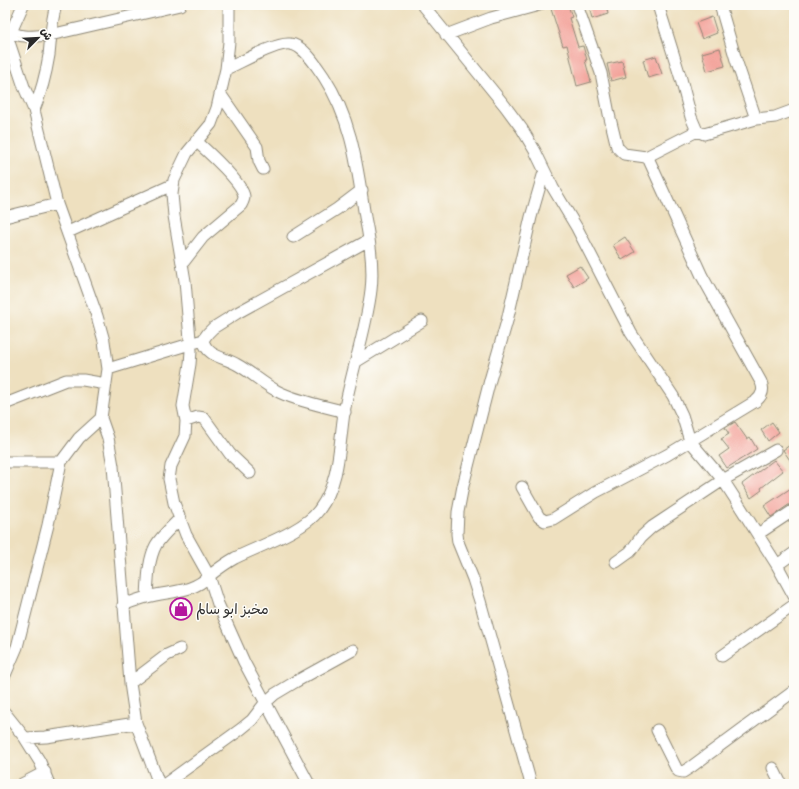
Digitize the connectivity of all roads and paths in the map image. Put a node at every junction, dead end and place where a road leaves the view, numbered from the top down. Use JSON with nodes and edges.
{"nodes":[{"id":1,"x":23,"y":5,"type":"edge"},
{"id":2,"x":56,"y":5,"type":"edge"},
{"id":3,"x":180,"y":5,"type":"edge"},
{"id":4,"x":229,"y":5,"type":"edge"},
{"id":5,"x":423,"y":5,"type":"edge"},
{"id":6,"x":539,"y":5,"type":"edge"},
{"id":7,"x":577,"y":5,"type":"edge"},
{"id":8,"x":658,"y":5,"type":"edge"},
{"id":9,"x":720,"y":5,"type":"edge"},
{"id":10,"x":153,"y":8,"type":"edge"},
{"id":11,"x":50,"y":34,"type":"junction"},
{"id":12,"x":446,"y":35,"type":"junction"},
{"id":13,"x":7,"y":38,"type":"edge"},
{"id":14,"x":226,"y":69,"type":"junction"},
{"id":15,"x":221,"y":95,"type":"junction"},
{"id":16,"x":34,"y":110,"type":"junction"},
{"id":17,"x":794,"y":110,"type":"edge"},
{"id":18,"x":756,"y":119,"type":"junction"},
{"id":19,"x":697,"y":131,"type":"junction"},
{"id":20,"x":196,"y":141,"type":"junction"},
{"id":21,"x":646,"y":157,"type":"junction"},
{"id":22,"x":263,"y":169,"type":"dead end"},
{"id":23,"x":544,"y":172,"type":"junction"},
{"id":24,"x":172,"y":185,"type":"junction"},
{"id":25,"x":362,"y":190,"type":"junction"},
{"id":26,"x":57,"y":204,"type":"junction"},
{"id":27,"x":5,"y":217,"type":"edge"},
{"id":28,"x":68,"y":232,"type":"junction"},
{"id":29,"x":293,"y":237,"type":"dead end"},
{"id":30,"x":369,"y":240,"type":"junction"},
{"id":31,"x":182,"y":264,"type":"junction"},
{"id":32,"x":422,"y":321,"type":"dead end"},
{"id":33,"x":203,"y":340,"type":"junction"},
{"id":34,"x":191,"y":344,"type":"junction"},
{"id":35,"x":357,"y":361,"type":"junction"},
{"id":36,"x":108,"y":369,"type":"junction"},
{"id":37,"x":106,"y":384,"type":"junction"},
{"id":38,"x":5,"y":404,"type":"edge"},
{"id":39,"x":344,"y":412,"type":"junction"},
{"id":40,"x":101,"y":418,"type":"junction"},
{"id":41,"x":186,"y":421,"type":"junction"},
{"id":42,"x":690,"y":441,"type":"junction"},
{"id":43,"x":776,"y":450,"type":"dead end"},
{"id":44,"x":5,"y":462,"type":"edge"},
{"id":45,"x":61,"y":462,"type":"junction"},
{"id":46,"x":250,"y":473,"type":"dead end"},
{"id":47,"x":723,"y":480,"type":"junction"},
{"id":48,"x":522,"y":487,"type":"dead end"},
{"id":49,"x":794,"y":510,"type":"edge"},
{"id":50,"x":179,"y":519,"type":"junction"},
{"id":51,"x":758,"y":534,"type":"junction"},
{"id":52,"x":794,"y":553,"type":"edge"},
{"id":53,"x":616,"y":562,"type":"dead end"},
{"id":54,"x":777,"y":565,"type":"junction"},
{"id":55,"x":209,"y":576,"type":"junction"},
{"id":56,"x":794,"y":596,"type":"edge"},
{"id":57,"x":147,"y":597,"type":"junction"},
{"id":58,"x":123,"y":605,"type":"junction"},
{"id":59,"x":794,"y":605,"type":"edge"},
{"id":60,"x":180,"y":649,"type":"dead end"},
{"id":61,"x":353,"y":650,"type":"dead end"},
{"id":62,"x":722,"y":656,"type":"dead end"},
{"id":63,"x":5,"y":675,"type":"edge"},
{"id":64,"x":130,"y":683,"type":"junction"},
{"id":65,"x":794,"y":691,"type":"edge"},
{"id":66,"x":265,"y":703,"type":"junction"},
{"id":67,"x":5,"y":714,"type":"edge"},
{"id":68,"x":136,"y":723,"type":"junction"},
{"id":69,"x":657,"y":730,"type":"dead end"},
{"id":70,"x":25,"y":738,"type":"junction"},
{"id":71,"x":773,"y":768,"type":"dead end"},
{"id":72,"x":44,"y":772,"type":"junction"},
{"id":73,"x":22,"y":784,"type":"edge"},
{"id":74,"x":49,"y":784,"type":"edge"},
{"id":75,"x":159,"y":784,"type":"edge"},
{"id":76,"x":165,"y":784,"type":"edge"},
{"id":77,"x":309,"y":784,"type":"edge"},
{"id":78,"x":531,"y":784,"type":"edge"},
{"id":79,"x":781,"y":784,"type":"edge"}],
"edges":[{"from":1,"to":13,"type":"street"},
{"from":2,"to":11,"type":"street"},
{"from":3,"to":10,"type":"street"},
{"from":4,"to":14,"type":"street"},
{"from":5,"to":12,"type":"street"},
{"from":6,"to":12,"type":"street"},
{"from":7,"to":21,"type":"street"},
{"from":8,"to":19,"type":"street"},
{"from":9,"to":18,"type":"street"},
{"from":10,"to":11,"type":"street"},
{"from":11,"to":13,"type":"street"},
{"from":11,"to":16,"type":"street"},
{"from":12,"to":23,"type":"street"},
{"from":13,"to":16,"type":"street"},
{"from":14,"to":15,"type":"street"},
{"from":14,"to":25,"type":"street"},
{"from":15,"to":20,"type":"street"},
{"from":15,"to":22,"type":"street"},
{"from":16,"to":26,"type":"street"},
{"from":17,"to":18,"type":"street"},
{"from":18,"to":19,"type":"street"},
{"from":19,"to":21,"type":"street"},
{"from":20,"to":24,"type":"street"},
{"from":20,"to":31,"type":"street"},
{"from":21,"to":42,"type":"street"},
{"from":23,"to":42,"type":"street"},
{"from":23,"to":78,"type":"street"},
{"from":24,"to":28,"type":"street"},
{"from":24,"to":31,"type":"street"},
{"from":25,"to":29,"type":"street"},
{"from":25,"to":30,"type":"street"},
{"from":26,"to":27,"type":"street"},
{"from":26,"to":28,"type":"street"},
{"from":28,"to":36,"type":"street"},
{"from":30,"to":33,"type":"street"},
{"from":30,"to":35,"type":"street"},
{"from":31,"to":34,"type":"street"},
{"from":32,"to":35,"type":"street"},
{"from":33,"to":34,"type":"street"},
{"from":33,"to":39,"type":"street"},
{"from":34,"to":36,"type":"street"},
{"from":34,"to":41,"type":"street"},
{"from":35,"to":39,"type":"street"},
{"from":36,"to":37,"type":"street"},
{"from":37,"to":38,"type":"street"},
{"from":37,"to":40,"type":"street"},
{"from":39,"to":55,"type":"street"},
{"from":40,"to":45,"type":"street"},
{"from":40,"to":58,"type":"street"},
{"from":41,"to":46,"type":"street"},
{"from":41,"to":50,"type":"street"},
{"from":42,"to":47,"type":"street"},
{"from":42,"to":48,"type":"street"},
{"from":43,"to":47,"type":"street"},
{"from":44,"to":45,"type":"street"},
{"from":45,"to":63,"type":"street"},
{"from":47,"to":51,"type":"street"},
{"from":47,"to":53,"type":"street"},
{"from":49,"to":51,"type":"street"},
{"from":50,"to":55,"type":"street"},
{"from":50,"to":57,"type":"street"},
{"from":51,"to":54,"type":"street"},
{"from":52,"to":54,"type":"street"},
{"from":54,"to":56,"type":"street"},
{"from":55,"to":57,"type":"street"},
{"from":55,"to":66,"type":"street"},
{"from":57,"to":58,"type":"street"},
{"from":58,"to":64,"type":"street"},
{"from":59,"to":62,"type":"street"},
{"from":60,"to":64,"type":"street"},
{"from":61,"to":66,"type":"street"},
{"from":64,"to":68,"type":"street"},
{"from":65,"to":69,"type":"street"},
{"from":66,"to":76,"type":"street"},
{"from":66,"to":77,"type":"street"},
{"from":67,"to":70,"type":"street"},
{"from":68,"to":70,"type":"street"},
{"from":68,"to":75,"type":"street"},
{"from":70,"to":72,"type":"street"},
{"from":71,"to":79,"type":"street"},
{"from":72,"to":73,"type":"street"},
{"from":72,"to":74,"type":"street"}]}
